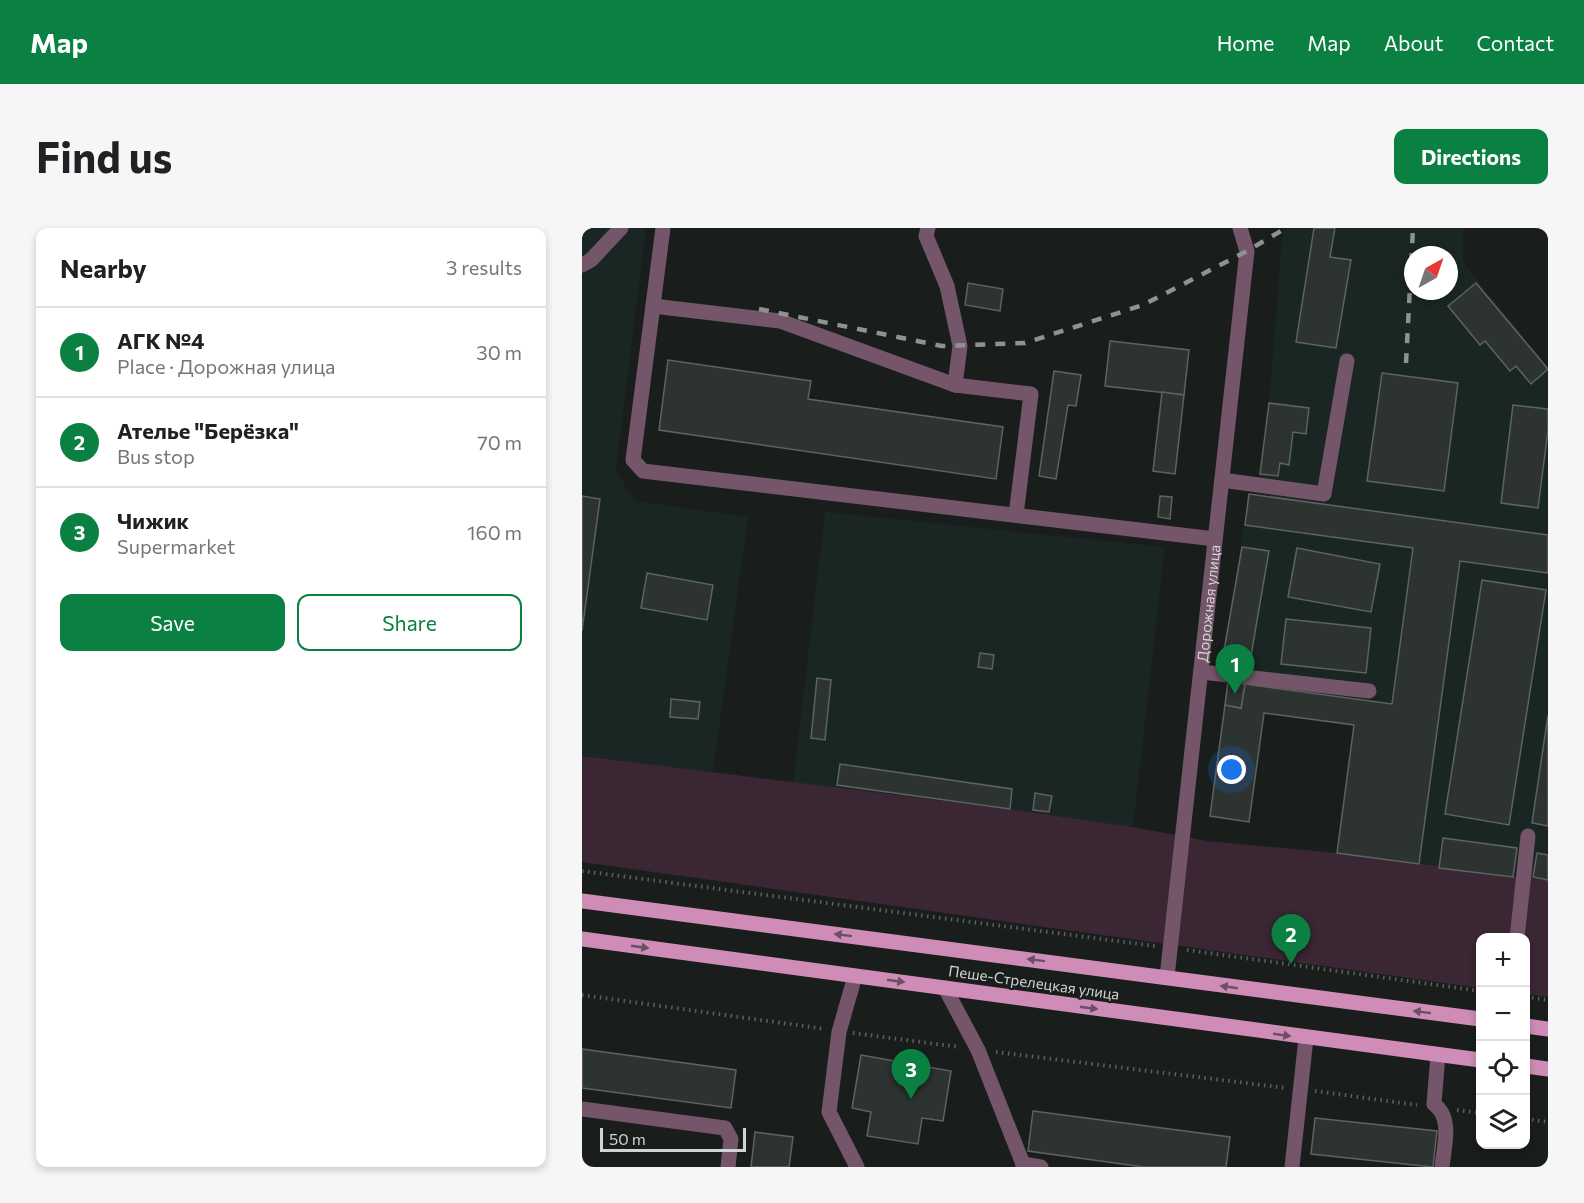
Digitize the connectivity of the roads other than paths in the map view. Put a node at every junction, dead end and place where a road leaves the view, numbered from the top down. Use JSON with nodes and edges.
{"nodes":[{"id":1,"x":621,"y":228,"type":"edge"},
{"id":2,"x":663,"y":228,"type":"edge"},
{"id":3,"x":927,"y":228,"type":"edge"},
{"id":4,"x":1240,"y":228,"type":"edge"},
{"id":5,"x":582,"y":265,"type":"edge"},
{"id":6,"x":653,"y":306,"type":"junction"},
{"id":7,"x":1347,"y":361,"type":"dead end"},
{"id":8,"x":955,"y":385,"type":"junction"},
{"id":9,"x":1222,"y":480,"type":"junction"},
{"id":10,"x":1016,"y":514,"type":"junction"},
{"id":11,"x":1215,"y":539,"type":"junction"},
{"id":12,"x":1201,"y":672,"type":"junction"},
{"id":13,"x":1369,"y":691,"type":"dead end"},
{"id":14,"x":1528,"y":836,"type":"dead end"},
{"id":15,"x":582,"y":901,"type":"edge"},
{"id":16,"x":1518,"y":933,"type":"edge"},
{"id":17,"x":582,"y":939,"type":"edge"},
{"id":18,"x":855,"y":976,"type":"junction"},
{"id":19,"x":1167,"y":977,"type":"junction"},
{"id":20,"x":945,"y":988,"type":"junction"},
{"id":21,"x":1476,"y":1019,"type":"edge"},
{"id":22,"x":1530,"y":1027,"type":"edge"},
{"id":23,"x":1548,"y":1029,"type":"edge"},
{"id":24,"x":1306,"y":1038,"type":"junction"},
{"id":25,"x":1438,"y":1055,"type":"junction"},
{"id":26,"x":1476,"y":1060,"type":"edge"},
{"id":27,"x":1530,"y":1067,"type":"edge"},
{"id":28,"x":1548,"y":1069,"type":"edge"},
{"id":29,"x":582,"y":1109,"type":"edge"},
{"id":30,"x":1023,"y":1166,"type":"edge"},
{"id":31,"x":728,"y":1167,"type":"edge"},
{"id":32,"x":857,"y":1167,"type":"edge"},
{"id":33,"x":1041,"y":1167,"type":"edge"},
{"id":34,"x":1292,"y":1167,"type":"edge"},
{"id":35,"x":1442,"y":1167,"type":"edge"}],
"edges":[{"from":1,"to":5,"type":"street"},
{"from":2,"to":6,"type":"street"},
{"from":3,"to":8,"type":"street"},
{"from":4,"to":9,"type":"street","name":"Дорожная улица"},
{"from":6,"to":8,"type":"street"},
{"from":6,"to":10,"type":"street"},
{"from":7,"to":9,"type":"street"},
{"from":8,"to":10,"type":"street"},
{"from":9,"to":11,"type":"street","name":"Дорожная улица"},
{"from":10,"to":11,"type":"street"},
{"from":11,"to":12,"type":"street","name":"Дорожная улица"},
{"from":12,"to":13,"type":"street"},
{"from":12,"to":19,"type":"street","name":"Дорожная улица"},
{"from":14,"to":16,"type":"street"},
{"from":19,"to":15,"type":"main road","name":"Пеше-Стрелецкая улица","one_way":true},
{"from":17,"to":18,"type":"main road","name":"Пеше-Стрелецкая улица","one_way":true},
{"from":18,"to":20,"type":"main road","name":"Пеше-Стрелецкая улица","one_way":true},
{"from":18,"to":32,"type":"street"},
{"from":21,"to":19,"type":"main road","name":"Пеше-Стрелецкая улица","one_way":true},
{"from":20,"to":24,"type":"main road","name":"Пеше-Стрелецкая улица","one_way":true},
{"from":20,"to":30,"type":"street"},
{"from":22,"to":23,"type":"main road"},
{"from":24,"to":25,"type":"main road","name":"Пеше-Стрелецкая улица"},
{"from":24,"to":34,"type":"street"},
{"from":25,"to":26,"type":"main road","name":"Пеше-Стрелецкая улица"},
{"from":25,"to":35,"type":"street"},
{"from":27,"to":28,"type":"main road"},
{"from":29,"to":31,"type":"street"},
{"from":30,"to":33,"type":"street"}]}
